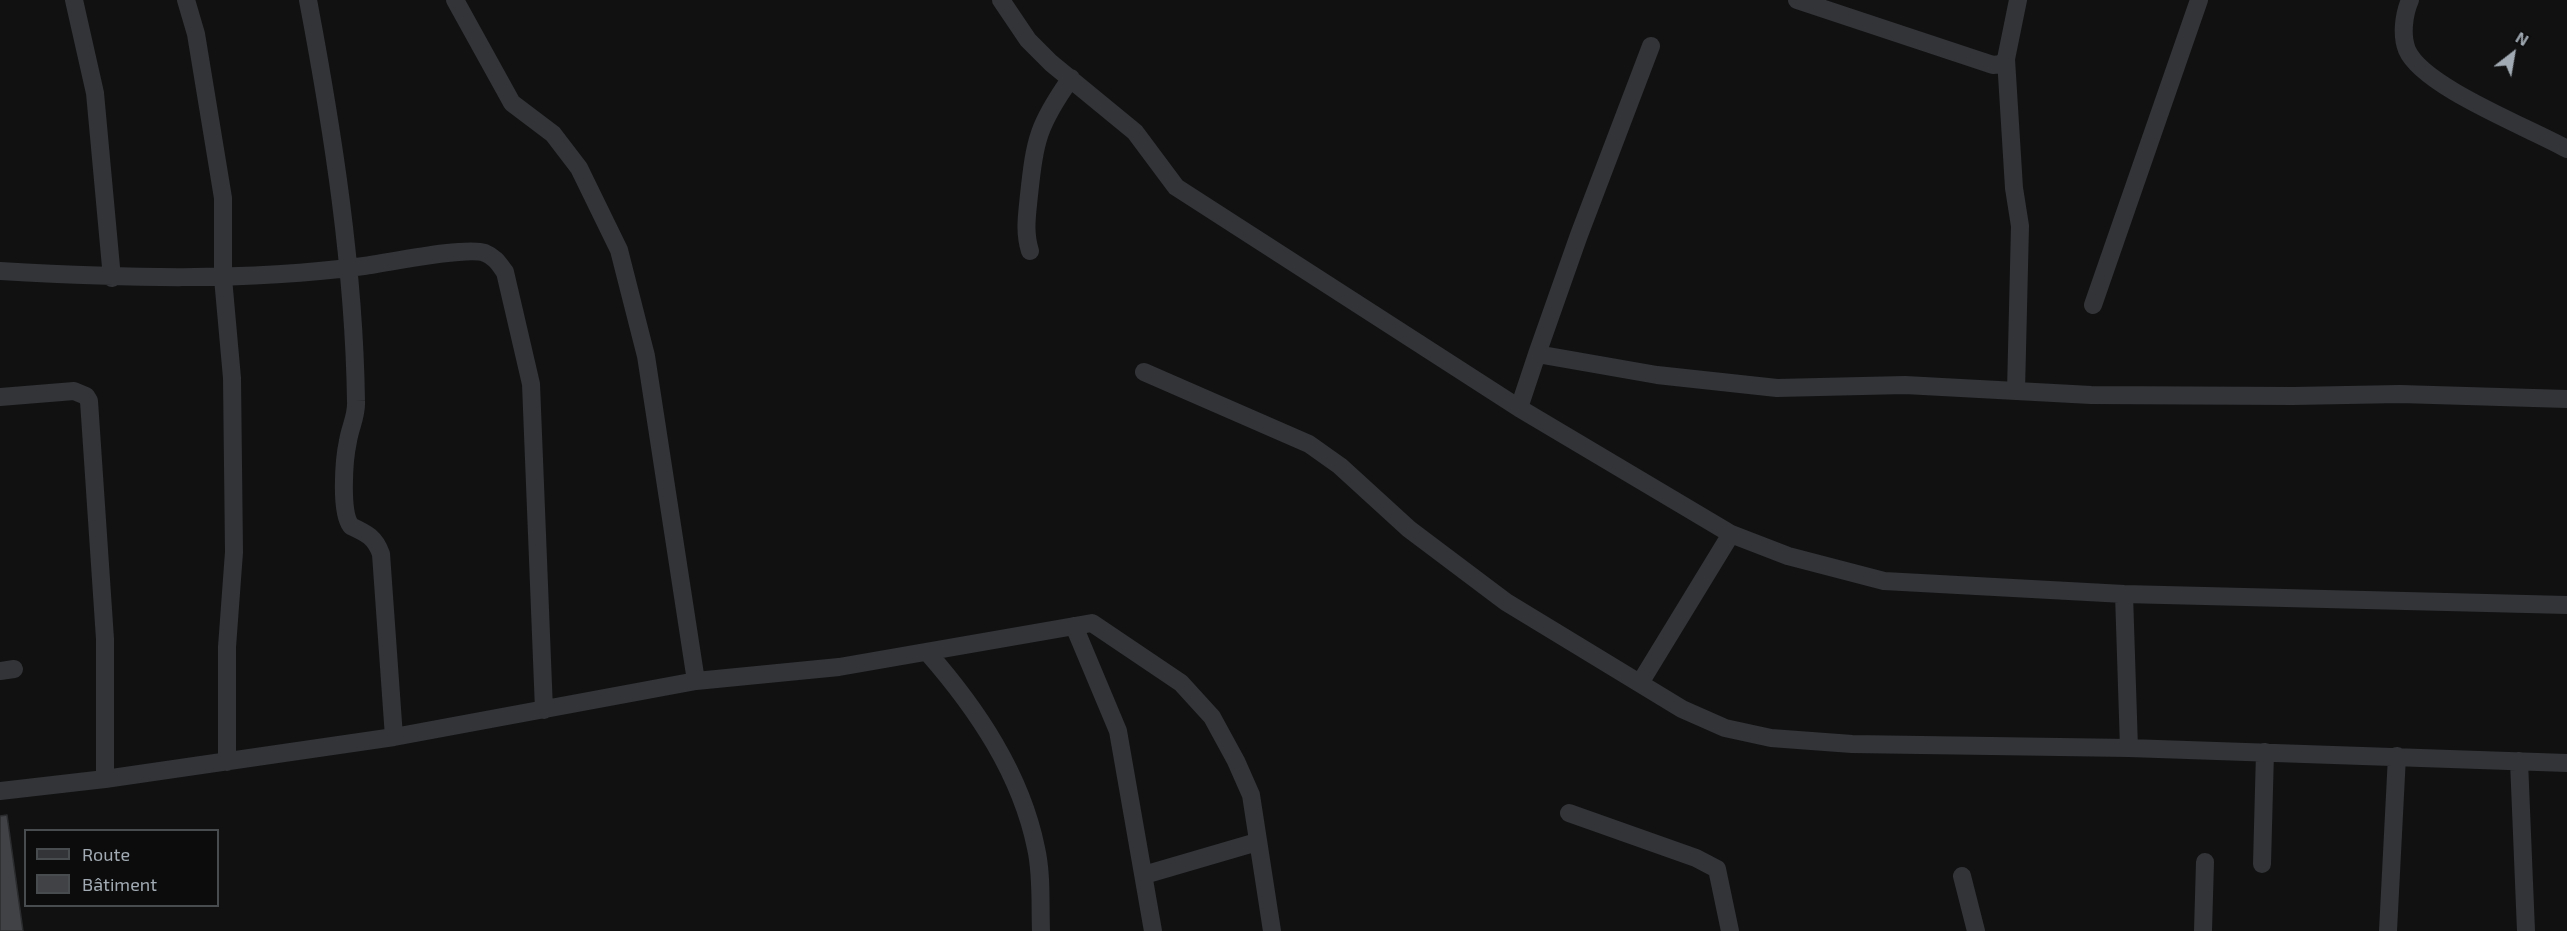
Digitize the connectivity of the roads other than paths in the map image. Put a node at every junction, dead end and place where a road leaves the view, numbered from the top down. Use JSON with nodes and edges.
{"nodes":[{"id":1,"x":74,"y":0,"type":"edge"},
{"id":2,"x":186,"y":0,"type":"edge"},
{"id":3,"x":308,"y":0,"type":"edge"},
{"id":4,"x":455,"y":0,"type":"edge"},
{"id":5,"x":1001,"y":0,"type":"edge"},
{"id":6,"x":1797,"y":0,"type":"edge"},
{"id":7,"x":2018,"y":0,"type":"edge"},
{"id":8,"x":2199,"y":0,"type":"edge"},
{"id":9,"x":2410,"y":0,"type":"edge"},
{"id":10,"x":1652,"y":46,"type":"dead end"},
{"id":11,"x":2006,"y":59,"type":"junction"},
{"id":12,"x":1071,"y":78,"type":"junction"},
{"id":13,"x":2567,"y":149,"type":"edge"},
{"id":14,"x":1030,"y":251,"type":"dead end"},
{"id":15,"x":348,"y":268,"type":"junction"},
{"id":16,"x":0,"y":272,"type":"edge"},
{"id":17,"x":112,"y":278,"type":"junction"},
{"id":18,"x":223,"y":278,"type":"junction"},
{"id":19,"x":2093,"y":305,"type":"dead end"},
{"id":20,"x":1537,"y":354,"type":"junction"},
{"id":21,"x":1144,"y":372,"type":"dead end"},
{"id":22,"x":2016,"y":391,"type":"junction"},
{"id":23,"x":0,"y":398,"type":"edge"},
{"id":24,"x":2567,"y":399,"type":"edge"},
{"id":25,"x":1519,"y":408,"type":"junction"},
{"id":26,"x":1731,"y":534,"type":"junction"},
{"id":27,"x":2124,"y":594,"type":"junction"},
{"id":28,"x":2567,"y":605,"type":"edge"},
{"id":29,"x":1074,"y":626,"type":"junction"},
{"id":30,"x":928,"y":653,"type":"junction"},
{"id":31,"x":696,"y":681,"type":"junction"},
{"id":32,"x":1640,"y":683,"type":"junction"},
{"id":33,"x":544,"y":710,"type":"junction"},
{"id":34,"x":394,"y":737,"type":"junction"},
{"id":35,"x":2129,"y":748,"type":"junction"},
{"id":36,"x":2265,"y":752,"type":"junction"},
{"id":37,"x":2397,"y":756,"type":"junction"},
{"id":38,"x":2519,"y":761,"type":"junction"},
{"id":39,"x":228,"y":762,"type":"junction"},
{"id":40,"x":2567,"y":763,"type":"edge"},
{"id":41,"x":105,"y":780,"type":"junction"},
{"id":42,"x":0,"y":791,"type":"edge"},
{"id":43,"x":1569,"y":813,"type":"dead end"},
{"id":44,"x":1257,"y":842,"type":"junction"},
{"id":45,"x":2205,"y":862,"type":"dead end"},
{"id":46,"x":2262,"y":864,"type":"dead end"},
{"id":47,"x":1144,"y":875,"type":"junction"},
{"id":48,"x":1962,"y":876,"type":"dead end"},
{"id":49,"x":1041,"y":931,"type":"edge"},
{"id":50,"x":1153,"y":931,"type":"edge"},
{"id":51,"x":1272,"y":931,"type":"edge"},
{"id":52,"x":1730,"y":931,"type":"edge"},
{"id":53,"x":1976,"y":931,"type":"edge"},
{"id":54,"x":2203,"y":931,"type":"edge"},
{"id":55,"x":2388,"y":931,"type":"edge"},
{"id":56,"x":2526,"y":931,"type":"edge"}],
"edges":[{"from":1,"to":17,"type":"street"},
{"from":2,"to":18,"type":"street"},
{"from":3,"to":15,"type":"street"},
{"from":4,"to":31,"type":"street"},
{"from":5,"to":12,"type":"street"},
{"from":6,"to":11,"type":"street"},
{"from":7,"to":11,"type":"street"},
{"from":8,"to":19,"type":"street"},
{"from":9,"to":13,"type":"street"},
{"from":10,"to":20,"type":"street"},
{"from":11,"to":22,"type":"street"},
{"from":12,"to":14,"type":"street"},
{"from":12,"to":25,"type":"street"},
{"from":15,"to":18,"type":"street"},
{"from":15,"to":33,"type":"street"},
{"from":15,"to":34,"type":"street"},
{"from":16,"to":17,"type":"street"},
{"from":17,"to":18,"type":"street"},
{"from":18,"to":39,"type":"street"},
{"from":20,"to":22,"type":"street"},
{"from":20,"to":25,"type":"street"},
{"from":21,"to":32,"type":"street"},
{"from":22,"to":24,"type":"street"},
{"from":23,"to":41,"type":"street"},
{"from":25,"to":26,"type":"street"},
{"from":26,"to":27,"type":"street"},
{"from":26,"to":32,"type":"street"},
{"from":27,"to":28,"type":"street"},
{"from":27,"to":35,"type":"street"},
{"from":29,"to":30,"type":"street"},
{"from":29,"to":44,"type":"street"},
{"from":29,"to":47,"type":"street"},
{"from":30,"to":31,"type":"street"},
{"from":30,"to":49,"type":"street"},
{"from":31,"to":33,"type":"street"},
{"from":32,"to":35,"type":"street"},
{"from":33,"to":34,"type":"street"},
{"from":34,"to":39,"type":"street"},
{"from":35,"to":36,"type":"street"},
{"from":36,"to":37,"type":"street"},
{"from":36,"to":46,"type":"street"},
{"from":37,"to":38,"type":"street"},
{"from":37,"to":55,"type":"street"},
{"from":38,"to":40,"type":"street"},
{"from":38,"to":56,"type":"street"},
{"from":39,"to":41,"type":"street"},
{"from":41,"to":42,"type":"street"},
{"from":43,"to":52,"type":"street"},
{"from":44,"to":47,"type":"street"},
{"from":44,"to":51,"type":"street"},
{"from":45,"to":54,"type":"street"},
{"from":47,"to":50,"type":"street"},
{"from":48,"to":53,"type":"street"}]}
